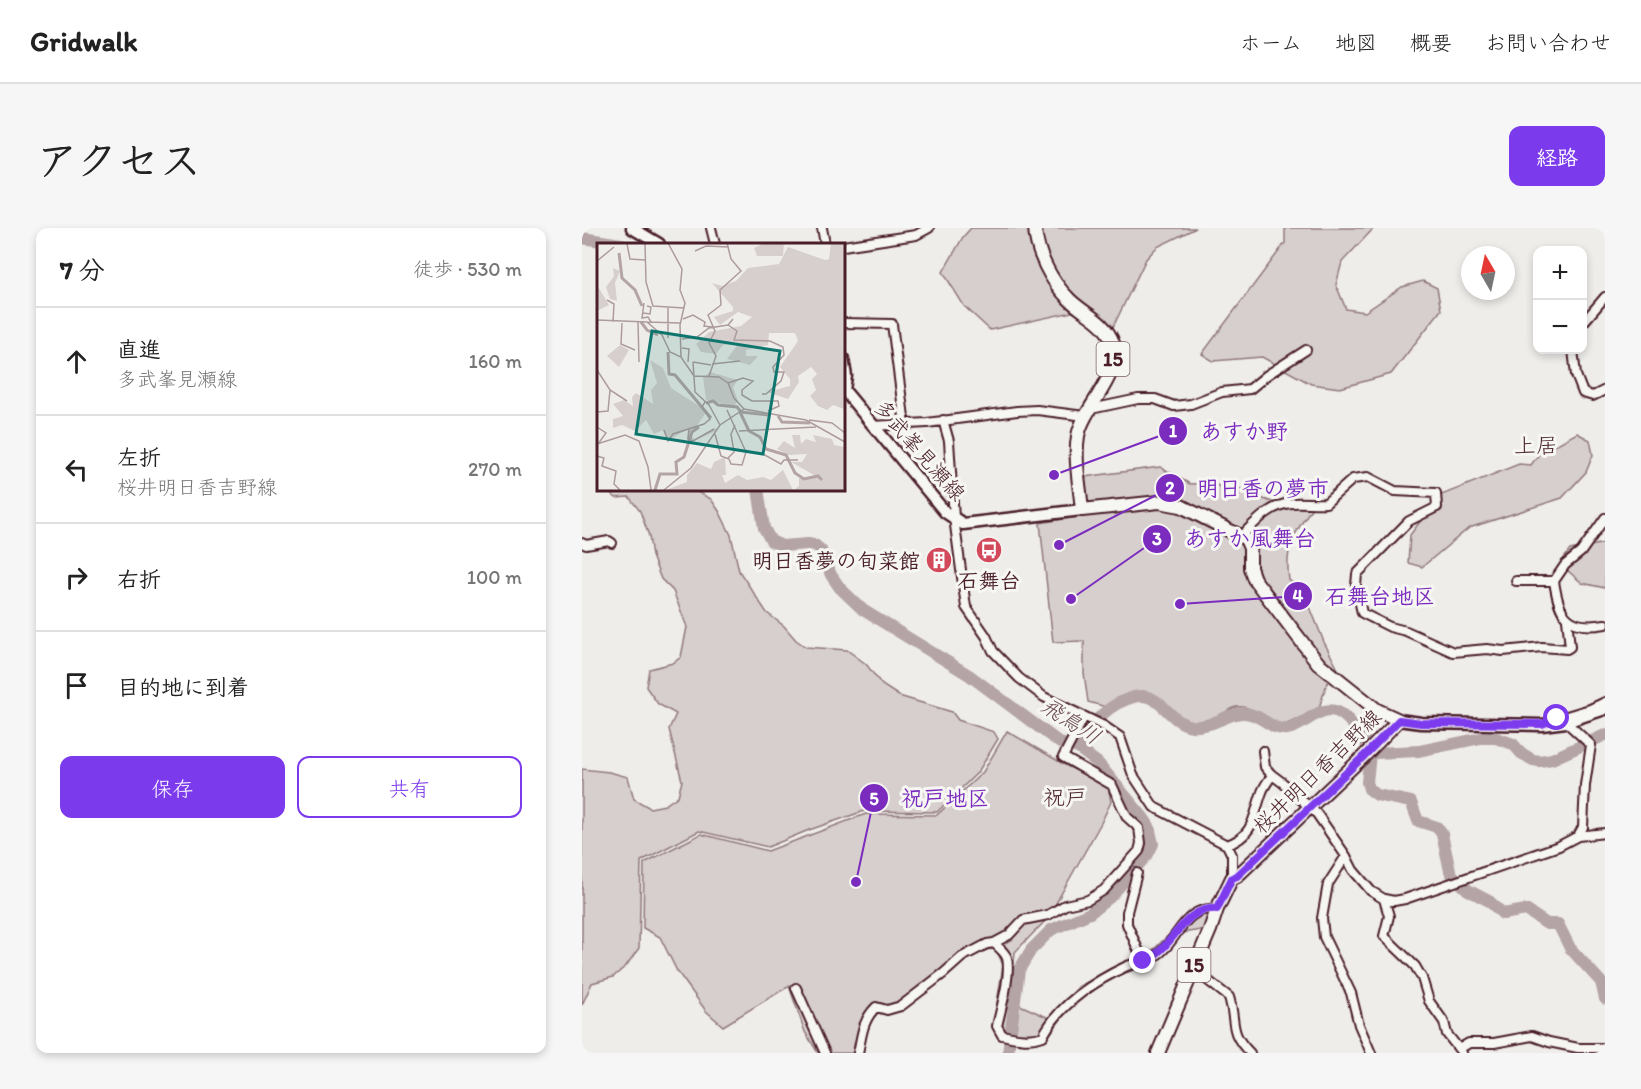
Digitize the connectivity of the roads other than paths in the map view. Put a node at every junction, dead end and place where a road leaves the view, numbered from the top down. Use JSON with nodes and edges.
{"nodes":[{"id":1,"x":632,"y":228,"type":"edge"},
{"id":2,"x":711,"y":228,"type":"edge"},
{"id":3,"x":822,"y":228,"type":"edge"},
{"id":4,"x":929,"y":228,"type":"edge"},
{"id":5,"x":1035,"y":228,"type":"edge"},
{"id":6,"x":657,"y":243,"type":"edge"},
{"id":7,"x":715,"y":243,"type":"edge"},
{"id":8,"x":825,"y":243,"type":"edge"},
{"id":9,"x":844,"y":246,"type":"edge"},
{"id":10,"x":1605,"y":297,"type":"edge"},
{"id":11,"x":1587,"y":318,"type":"edge"},
{"id":12,"x":844,"y":323,"type":"edge"},
{"id":13,"x":1306,"y":350,"type":"dead end"},
{"id":14,"x":1573,"y":354,"type":"edge"},
{"id":15,"x":844,"y":365,"type":"edge"},
{"id":16,"x":844,"y":385,"type":"edge"},
{"id":17,"x":1605,"y":390,"type":"edge"},
{"id":18,"x":844,"y":391,"type":"edge"},
{"id":19,"x":1088,"y":412,"type":"junction"},
{"id":20,"x":943,"y":420,"type":"junction"},
{"id":21,"x":905,"y":425,"type":"junction"},
{"id":22,"x":872,"y":426,"type":"junction"},
{"id":23,"x":1082,"y":510,"type":"junction"},
{"id":24,"x":954,"y":518,"type":"junction"},
{"id":25,"x":1605,"y":518,"type":"edge"},
{"id":26,"x":1241,"y":536,"type":"junction"},
{"id":27,"x":582,"y":543,"type":"edge"},
{"id":28,"x":612,"y":543,"type":"dead end"},
{"id":29,"x":1516,"y":581,"type":"dead end"},
{"id":30,"x":1554,"y":581,"type":"junction"},
{"id":31,"x":1567,"y":620,"type":"junction"},
{"id":32,"x":1605,"y":624,"type":"edge"},
{"id":33,"x":1605,"y":702,"type":"edge"},
{"id":34,"x":1605,"y":709,"type":"edge"},
{"id":35,"x":1084,"y":717,"type":"junction"},
{"id":36,"x":1399,"y":720,"type":"junction"},
{"id":37,"x":1566,"y":722,"type":"junction"},
{"id":38,"x":1542,"y":724,"type":"junction"},
{"id":39,"x":1263,"y":751,"type":"dead end"},
{"id":40,"x":1272,"y":775,"type":"junction"},
{"id":41,"x":1310,"y":808,"type":"junction"},
{"id":42,"x":1605,"y":833,"type":"edge"},
{"id":43,"x":1578,"y":836,"type":"junction"},
{"id":44,"x":1227,"y":845,"type":"junction"},
{"id":45,"x":1346,"y":856,"type":"junction"},
{"id":46,"x":1137,"y":873,"type":"dead end"},
{"id":47,"x":1232,"y":878,"type":"junction"},
{"id":48,"x":1383,"y":899,"type":"junction"},
{"id":49,"x":1217,"y":909,"type":"junction"},
{"id":50,"x":994,"y":943,"type":"junction"},
{"id":51,"x":1199,"y":954,"type":"junction"},
{"id":52,"x":1143,"y":961,"type":"junction"},
{"id":53,"x":796,"y":988,"type":"dead end"},
{"id":54,"x":1605,"y":1048,"type":"edge"},
{"id":55,"x":1460,"y":1051,"type":"edge"},
{"id":56,"x":825,"y":1053,"type":"edge"},
{"id":57,"x":858,"y":1053,"type":"edge"},
{"id":58,"x":1158,"y":1053,"type":"edge"},
{"id":59,"x":1250,"y":1053,"type":"edge"},
{"id":60,"x":1371,"y":1053,"type":"edge"}],
"edges":[{"from":1,"to":6,"type":"main road"},
{"from":2,"to":7,"type":"street"},
{"from":3,"to":8,"type":"street"},
{"from":4,"to":9,"type":"street"},
{"from":5,"to":19,"type":"main road","number":"15"},
{"from":10,"to":11,"type":"street"},
{"from":12,"to":21,"type":"street"},
{"from":13,"to":19,"type":"street"},
{"from":14,"to":17,"type":"street"},
{"from":15,"to":16,"type":"main road"},
{"from":18,"to":22,"type":"main road","name":"多武峯見瀬線"},
{"from":19,"to":20,"type":"street"},
{"from":19,"to":23,"type":"main road","number":"15"},
{"from":20,"to":21,"type":"street"},
{"from":20,"to":24,"type":"street"},
{"from":21,"to":22,"type":"street"},
{"from":22,"to":24,"type":"main road","name":"多武峯見瀬線"},
{"from":23,"to":24,"type":"main road","name":"多武峯見瀬線"},
{"from":23,"to":26,"type":"main road"},
{"from":24,"to":35,"type":"street"},
{"from":25,"to":30,"type":"street"},
{"from":26,"to":31,"type":"street"},
{"from":26,"to":36,"type":"main road","name":"桜井明日香吉野線"},
{"from":27,"to":28,"type":"street"},
{"from":29,"to":30,"type":"street"},
{"from":30,"to":31,"type":"street"},
{"from":31,"to":32,"type":"street"},
{"from":33,"to":38,"type":"street"},
{"from":34,"to":37,"type":"main road"},
{"from":35,"to":44,"type":"street"},
{"from":35,"to":50,"type":"street"},
{"from":36,"to":38,"type":"main road"},
{"from":36,"to":41,"type":"main road","name":"桜井明日香吉野線","number":"15"},
{"from":37,"to":38,"type":"main road"},
{"from":37,"to":43,"type":"street"},
{"from":39,"to":40,"type":"street"},
{"from":40,"to":41,"type":"street"},
{"from":40,"to":44,"type":"street"},
{"from":41,"to":45,"type":"street"},
{"from":41,"to":47,"type":"main road","name":"桜井明日香吉野線","number":"15"},
{"from":42,"to":43,"type":"street"},
{"from":43,"to":48,"type":"street"},
{"from":44,"to":47,"type":"street"},
{"from":45,"to":48,"type":"street"},
{"from":45,"to":60,"type":"street"},
{"from":46,"to":52,"type":"street"},
{"from":47,"to":49,"type":"main road","name":"桜井明日香吉野線","number":"15"},
{"from":48,"to":55,"type":"street"},
{"from":49,"to":51,"type":"main road","name":"桜井明日香吉野線","number":"15"},
{"from":49,"to":52,"type":"street"},
{"from":50,"to":52,"type":"street"},
{"from":50,"to":57,"type":"street"},
{"from":51,"to":58,"type":"main road","name":"桜井明日香吉野線","number":"15"},
{"from":51,"to":59,"type":"street"},
{"from":53,"to":56,"type":"street"},
{"from":54,"to":55,"type":"street"}]}
